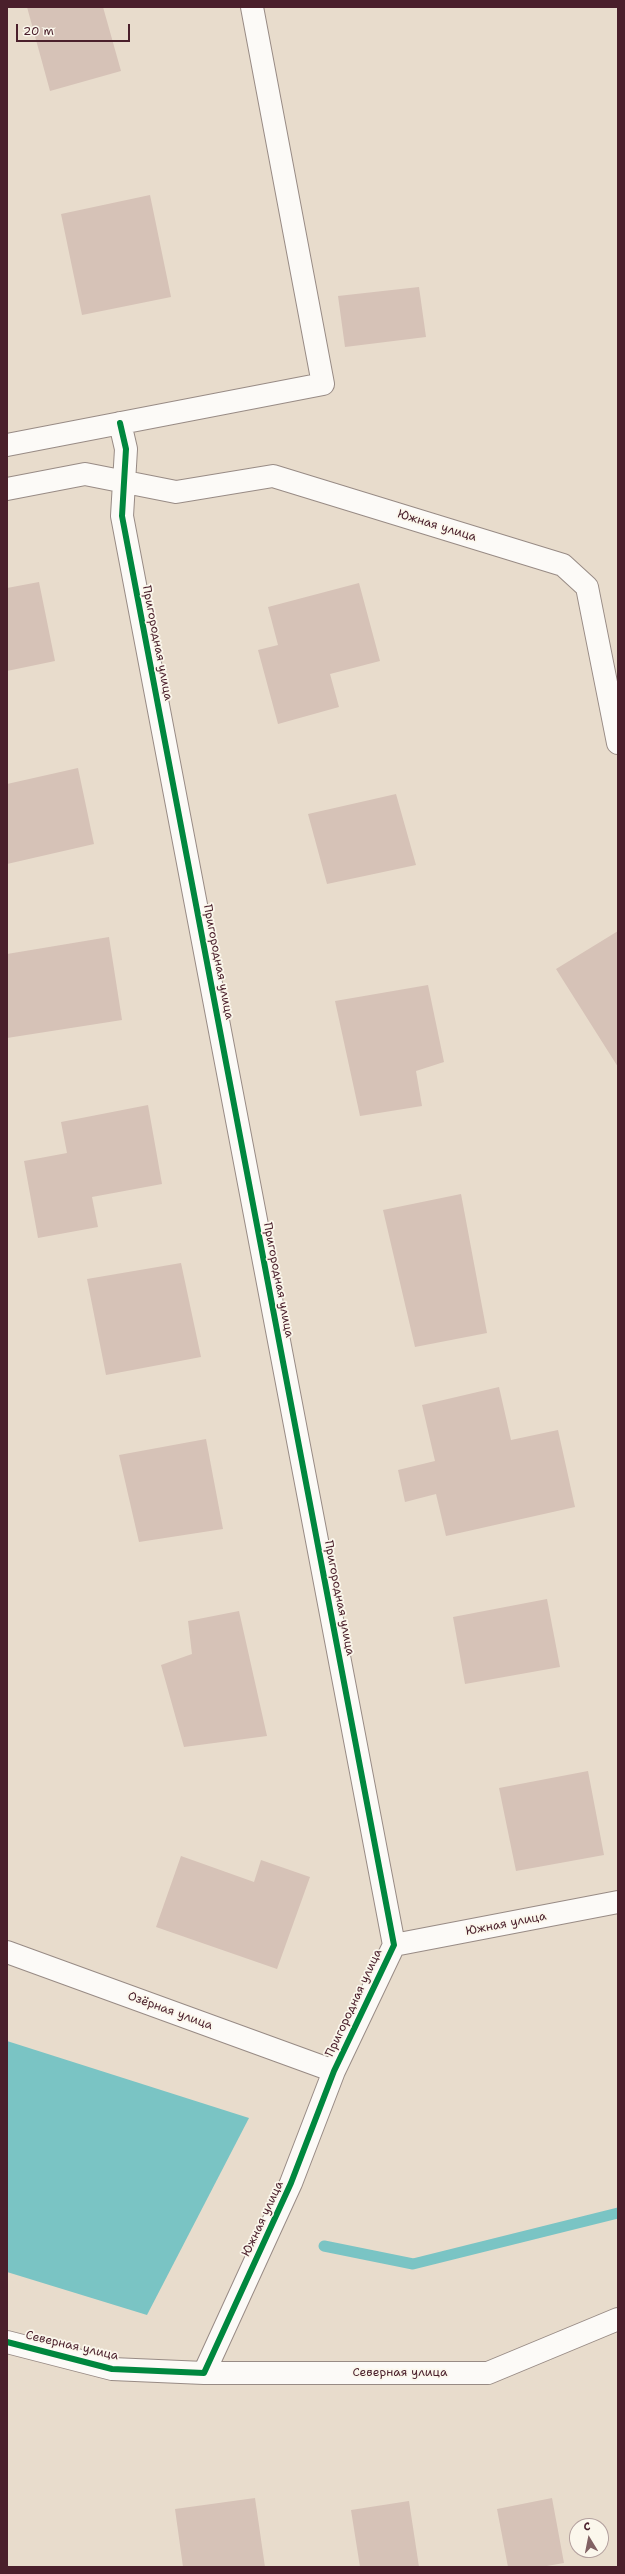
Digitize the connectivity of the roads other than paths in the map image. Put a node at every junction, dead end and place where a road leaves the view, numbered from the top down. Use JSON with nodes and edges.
{"nodes":[{"id":1,"x":252,"y":7,"type":"edge"},
{"id":2,"x":120,"y":423,"type":"junction"},
{"id":3,"x":7,"y":445,"type":"edge"},
{"id":4,"x":124,"y":482,"type":"junction"},
{"id":5,"x":7,"y":489,"type":"edge"},
{"id":6,"x":618,"y":743,"type":"edge"},
{"id":7,"x":618,"y":1902,"type":"edge"},
{"id":8,"x":394,"y":1945,"type":"junction"},
{"id":9,"x":7,"y":1952,"type":"edge"},
{"id":10,"x":334,"y":2071,"type":"junction"},
{"id":11,"x":618,"y":2320,"type":"edge"},
{"id":12,"x":7,"y":2342,"type":"edge"},
{"id":13,"x":204,"y":2373,"type":"junction"}],
"edges":[{"from":1,"to":2,"type":"street"},
{"from":2,"to":3,"type":"street"},
{"from":2,"to":4,"type":"street","name":"Пригородная улица"},
{"from":4,"to":5,"type":"street","name":"Южная улица"},
{"from":4,"to":6,"type":"street","name":"Южная улица"},
{"from":4,"to":8,"type":"street","name":"Пригородная улица"},
{"from":7,"to":8,"type":"street","name":"Южная улица"},
{"from":8,"to":10,"type":"street","name":"Пригородная улица"},
{"from":9,"to":10,"type":"street","name":"Озёрная улица"},
{"from":10,"to":13,"type":"street","name":"Южная улица"},
{"from":11,"to":13,"type":"street","name":"Северная улица"},
{"from":12,"to":13,"type":"street","name":"Северная улица"}]}
